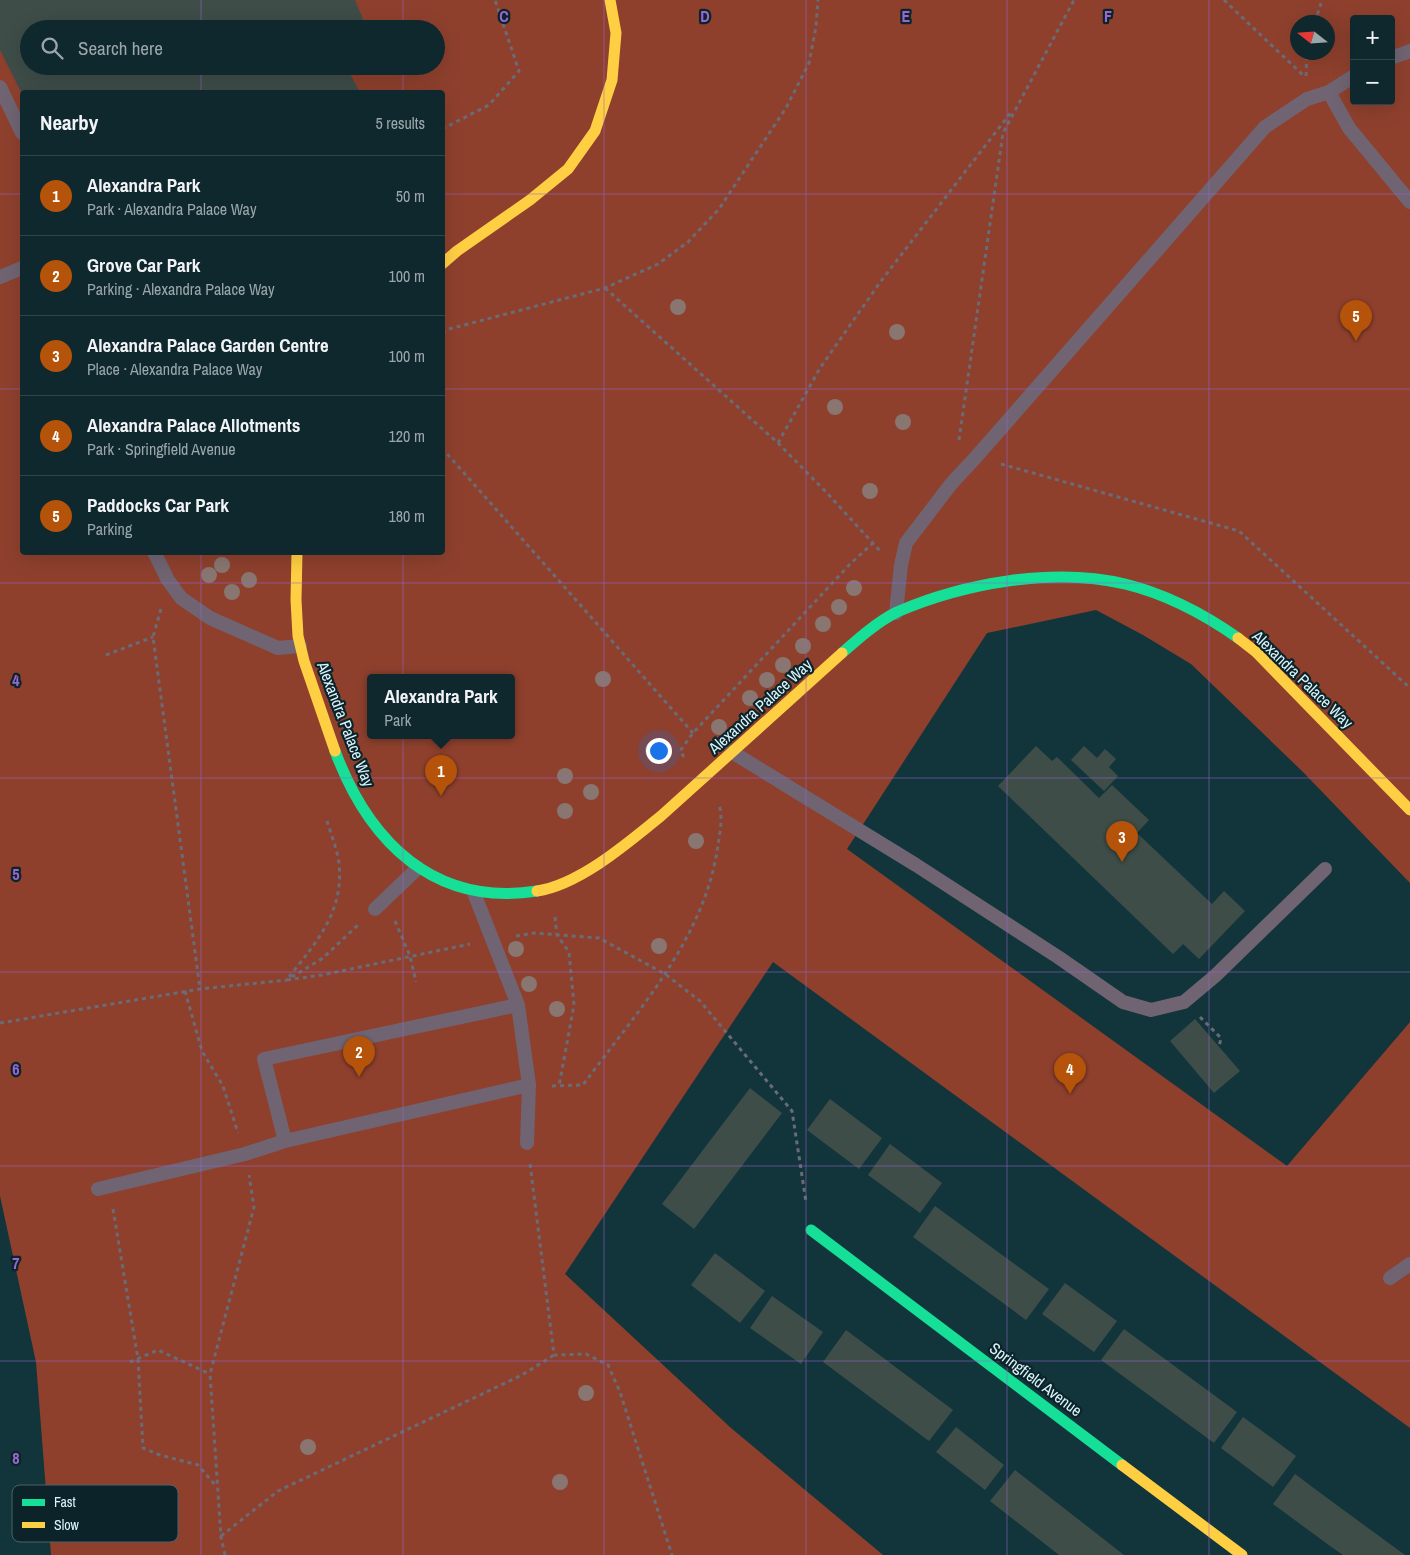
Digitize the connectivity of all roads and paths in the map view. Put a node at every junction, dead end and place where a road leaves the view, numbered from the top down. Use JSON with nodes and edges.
{"nodes":[{"id":1,"x":495,"y":0,"type":"edge"},
{"id":2,"x":610,"y":0,"type":"edge"},
{"id":3,"x":818,"y":0,"type":"edge"},
{"id":4,"x":1074,"y":0,"type":"edge"},
{"id":5,"x":1224,"y":0,"type":"edge"},
{"id":6,"x":1322,"y":0,"type":"edge"},
{"id":7,"x":1317,"y":15,"type":"edge"},
{"id":8,"x":1410,"y":51,"type":"edge"},
{"id":9,"x":1395,"y":57,"type":"edge"},
{"id":10,"x":1306,"y":78,"type":"dead end"},
{"id":11,"x":1350,"y":79,"type":"edge"},
{"id":12,"x":0,"y":87,"type":"edge"},
{"id":13,"x":1329,"y":92,"type":"junction"},
{"id":14,"x":1019,"y":103,"type":"junction"},
{"id":15,"x":445,"y":128,"type":"edge"},
{"id":16,"x":20,"y":129,"type":"edge"},
{"id":17,"x":1410,"y":202,"type":"edge"},
{"id":18,"x":445,"y":261,"type":"edge"},
{"id":19,"x":20,"y":269,"type":"edge"},
{"id":20,"x":0,"y":277,"type":"edge"},
{"id":21,"x":605,"y":288,"type":"junction"},
{"id":22,"x":445,"y":331,"type":"edge"},
{"id":23,"x":778,"y":443,"type":"junction"},
{"id":24,"x":958,"y":445,"type":"dead end"},
{"id":25,"x":445,"y":451,"type":"edge"},
{"id":26,"x":976,"y":457,"type":"junction"},
{"id":27,"x":873,"y":543,"type":"junction"},
{"id":28,"x":883,"y":554,"type":"dead end"},
{"id":29,"x":156,"y":555,"type":"edge"},
{"id":30,"x":296,"y":555,"type":"edge"},
{"id":31,"x":168,"y":580,"type":"junction"},
{"id":32,"x":896,"y":613,"type":"junction"},
{"id":33,"x":153,"y":637,"type":"junction"},
{"id":34,"x":300,"y":646,"type":"junction"},
{"id":35,"x":106,"y":654,"type":"dead end"},
{"id":36,"x":1410,"y":688,"type":"edge"},
{"id":37,"x":692,"y":733,"type":"junction"},
{"id":38,"x":680,"y":750,"type":"dead end"},
{"id":39,"x":732,"y":752,"type":"junction"},
{"id":40,"x":717,"y":798,"type":"dead end"},
{"id":41,"x":1410,"y":810,"type":"edge"},
{"id":42,"x":327,"y":821,"type":"dead end"},
{"id":43,"x":418,"y":868,"type":"junction"},
{"id":44,"x":1325,"y":869,"type":"dead end"},
{"id":45,"x":474,"y":893,"type":"junction"},
{"id":46,"x":375,"y":910,"type":"joint"},
{"id":47,"x":393,"y":916,"type":"dead end"},
{"id":48,"x":557,"y":935,"type":"junction"},
{"id":49,"x":492,"y":940,"type":"junction"},
{"id":50,"x":410,"y":956,"type":"junction"},
{"id":51,"x":664,"y":974,"type":"junction"},
{"id":52,"x":287,"y":980,"type":"junction"},
{"id":53,"x":416,"y":982,"type":"dead end"},
{"id":54,"x":200,"y":989,"type":"junction"},
{"id":55,"x":185,"y":991,"type":"junction"},
{"id":56,"x":1184,"y":1002,"type":"junction"},
{"id":57,"x":518,"y":1005,"type":"junction"},
{"id":58,"x":0,"y":1023,"type":"edge"},
{"id":59,"x":1219,"y":1047,"type":"dead end"},
{"id":60,"x":529,"y":1085,"type":"junction"},
{"id":61,"x":545,"y":1086,"type":"dead end"},
{"id":62,"x":560,"y":1086,"type":"junction"},
{"id":63,"x":285,"y":1141,"type":"junction"},
{"id":64,"x":527,"y":1143,"type":"joint"},
{"id":65,"x":245,"y":1154,"type":"junction"},
{"id":66,"x":104,"y":1188,"type":"joint"},
{"id":67,"x":811,"y":1230,"type":"joint"},
{"id":68,"x":1410,"y":1264,"type":"edge"},
{"id":69,"x":1390,"y":1278,"type":"dead end"},
{"id":70,"x":554,"y":1355,"type":"junction"},
{"id":71,"x":138,"y":1359,"type":"junction"},
{"id":72,"x":130,"y":1362,"type":"dead end"},
{"id":73,"x":210,"y":1374,"type":"junction"},
{"id":74,"x":217,"y":1486,"type":"junction"},
{"id":75,"x":221,"y":1537,"type":"junction"},
{"id":76,"x":225,"y":1555,"type":"edge"},
{"id":77,"x":672,"y":1555,"type":"edge"},
{"id":78,"x":1242,"y":1555,"type":"edge"}],
"edges":[{"from":1,"to":15,"type":"path"},
{"from":2,"to":18,"type":"street"},
{"from":3,"to":21,"type":"path"},
{"from":4,"to":14,"type":"path"},
{"from":5,"to":10,"type":"path"},
{"from":6,"to":7,"type":"path"},
{"from":8,"to":9,"type":"lane"},
{"from":11,"to":13,"type":"lane"},
{"from":12,"to":16,"type":"lane"},
{"from":13,"to":17,"type":"lane"},
{"from":13,"to":26,"type":"lane"},
{"from":14,"to":23,"type":"path"},
{"from":14,"to":24,"type":"path"},
{"from":19,"to":20,"type":"lane"},
{"from":21,"to":22,"type":"path"},
{"from":21,"to":23,"type":"path"},
{"from":23,"to":27,"type":"path"},
{"from":25,"to":37,"type":"path"},
{"from":26,"to":32,"type":"lane"},
{"from":26,"to":36,"type":"path"},
{"from":27,"to":28,"type":"path"},
{"from":27,"to":37,"type":"path","name":"Alexandra Palace Way"},
{"from":29,"to":31,"type":"lane"},
{"from":30,"to":34,"type":"street","name":"Alexandra Palace Way"},
{"from":31,"to":33,"type":"path"},
{"from":31,"to":34,"type":"lane"},
{"from":32,"to":39,"type":"street","name":"Alexandra Palace Way"},
{"from":32,"to":41,"type":"street","name":"Alexandra Palace Way"},
{"from":33,"to":35,"type":"path"},
{"from":33,"to":54,"type":"path"},
{"from":34,"to":43,"type":"street","name":"Alexandra Palace Way"},
{"from":37,"to":38,"type":"path","name":"Alexandra Palace Way"},
{"from":39,"to":45,"type":"street","name":"Alexandra Palace Way"},
{"from":39,"to":56,"type":"lane"},
{"from":40,"to":51,"type":"path"},
{"from":42,"to":52,"type":"path"},
{"from":43,"to":45,"type":"street","name":"Alexandra Palace Way"},
{"from":43,"to":46,"type":"lane"},
{"from":44,"to":56,"type":"lane"},
{"from":45,"to":49,"type":"lane"},
{"from":46,"to":52,"type":"path"},
{"from":47,"to":50,"type":"path"},
{"from":48,"to":49,"type":"path"},
{"from":48,"to":51,"type":"path"},
{"from":48,"to":62,"type":"path"},
{"from":49,"to":50,"type":"path"},
{"from":49,"to":57,"type":"lane"},
{"from":50,"to":52,"type":"path"},
{"from":50,"to":53,"type":"path"},
{"from":51,"to":62,"type":"path"},
{"from":51,"to":67,"type":"path"},
{"from":52,"to":54,"type":"path"},
{"from":54,"to":55,"type":"path"},
{"from":55,"to":58,"type":"path"},
{"from":55,"to":65,"type":"path"},
{"from":56,"to":59,"type":"path"},
{"from":57,"to":60,"type":"lane"},
{"from":57,"to":63,"type":"lane"},
{"from":60,"to":63,"type":"lane"},
{"from":60,"to":64,"type":"lane"},
{"from":61,"to":62,"type":"path"},
{"from":63,"to":65,"type":"lane"},
{"from":64,"to":70,"type":"path"},
{"from":65,"to":66,"type":"lane"},
{"from":65,"to":73,"type":"path"},
{"from":66,"to":71,"type":"path"},
{"from":67,"to":78,"type":"street","name":"Springfield Avenue"},
{"from":68,"to":69,"type":"lane"},
{"from":70,"to":75,"type":"path"},
{"from":70,"to":77,"type":"path"},
{"from":71,"to":72,"type":"path"},
{"from":71,"to":73,"type":"path"},
{"from":71,"to":74,"type":"path"},
{"from":73,"to":74,"type":"path"},
{"from":74,"to":75,"type":"path"},
{"from":75,"to":76,"type":"path"}]}
